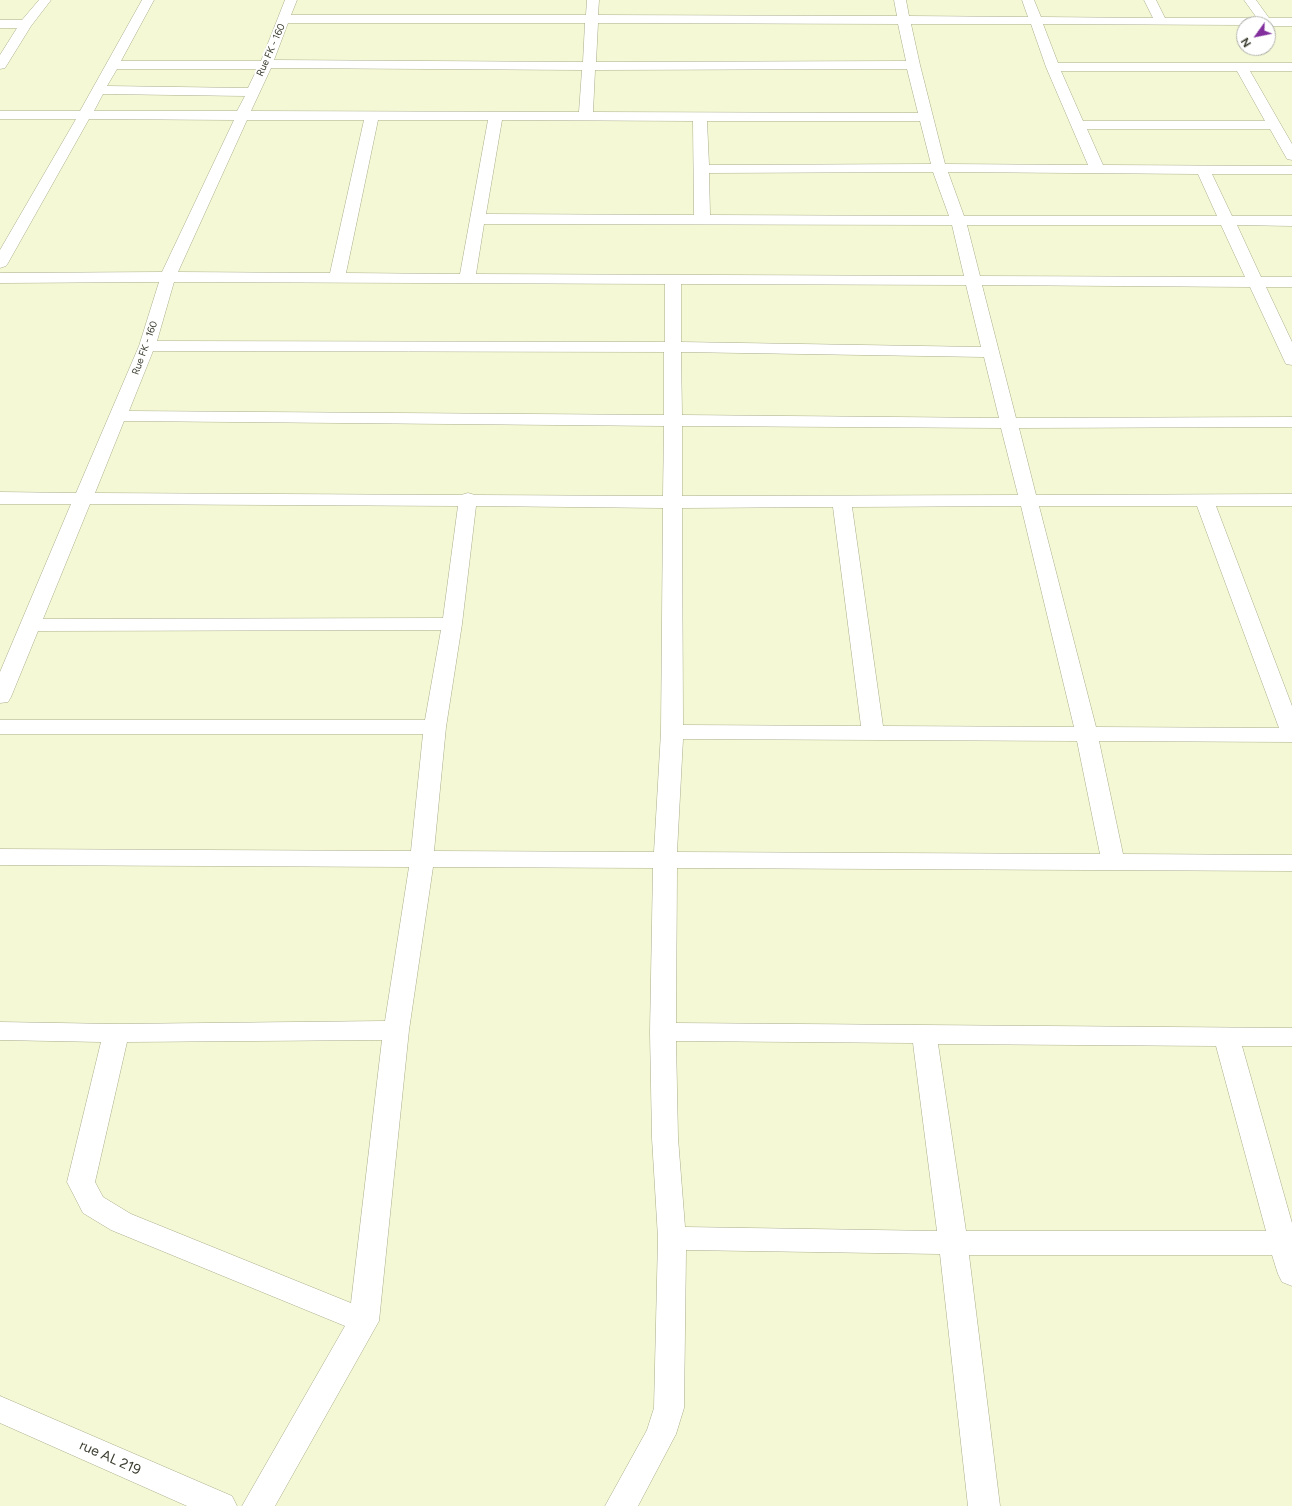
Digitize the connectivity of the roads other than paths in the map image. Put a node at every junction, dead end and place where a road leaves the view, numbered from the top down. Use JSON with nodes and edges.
{"nodes":[{"id":1,"x":45,"y":0,"type":"edge"},
{"id":2,"x":148,"y":0,"type":"edge"},
{"id":3,"x":291,"y":0,"type":"edge"},
{"id":4,"x":593,"y":0,"type":"edge"},
{"id":5,"x":900,"y":0,"type":"edge"},
{"id":6,"x":1028,"y":0,"type":"edge"},
{"id":7,"x":1150,"y":0,"type":"edge"},
{"id":8,"x":1250,"y":0,"type":"edge"},
{"id":9,"x":1261,"y":16,"type":"edge"},
{"id":10,"x":285,"y":19,"type":"junction"},
{"id":11,"x":591,"y":20,"type":"junction"},
{"id":12,"x":904,"y":20,"type":"junction"},
{"id":13,"x":1036,"y":21,"type":"junction"},
{"id":14,"x":1161,"y":21,"type":"junction"},
{"id":15,"x":1236,"y":22,"type":"edge"},
{"id":16,"x":1276,"y":22,"type":"edge"},
{"id":17,"x":1292,"y":22,"type":"edge"},
{"id":18,"x":0,"y":24,"type":"edge"},
{"id":19,"x":26,"y":24,"type":"junction"},
{"id":20,"x":265,"y":64,"type":"junction"},
{"id":21,"x":913,"y":64,"type":"junction"},
{"id":22,"x":0,"y":65,"type":"edge"},
{"id":23,"x":112,"y":65,"type":"junction"},
{"id":24,"x":588,"y":66,"type":"junction"},
{"id":25,"x":1241,"y":67,"type":"junction"},
{"id":26,"x":1292,"y":67,"type":"edge"},
{"id":27,"x":1053,"y":68,"type":"junction"},
{"id":28,"x":98,"y":90,"type":"junction"},
{"id":29,"x":252,"y":92,"type":"junction"},
{"id":30,"x":0,"y":115,"type":"edge"},
{"id":31,"x":85,"y":115,"type":"junction"},
{"id":32,"x":241,"y":116,"type":"junction"},
{"id":33,"x":372,"y":116,"type":"junction"},
{"id":34,"x":496,"y":116,"type":"junction"},
{"id":35,"x":586,"y":116,"type":"junction"},
{"id":36,"x":700,"y":117,"type":"junction"},
{"id":37,"x":926,"y":117,"type":"junction"},
{"id":38,"x":1078,"y":125,"type":"junction"},
{"id":39,"x":1274,"y":125,"type":"junction"},
{"id":40,"x":1292,"y":156,"type":"edge"},
{"id":41,"x":939,"y":168,"type":"junction"},
{"id":42,"x":702,"y":169,"type":"junction"},
{"id":43,"x":1098,"y":170,"type":"junction"},
{"id":44,"x":1203,"y":170,"type":"junction"},
{"id":45,"x":1292,"y":170,"type":"edge"},
{"id":46,"x":478,"y":219,"type":"junction"},
{"id":47,"x":702,"y":219,"type":"junction"},
{"id":48,"x":958,"y":220,"type":"junction"},
{"id":49,"x":1226,"y":220,"type":"junction"},
{"id":50,"x":1292,"y":221,"type":"edge"},
{"id":51,"x":0,"y":263,"type":"edge"},
{"id":52,"x":168,"y":277,"type":"junction"},
{"id":53,"x":0,"y":278,"type":"edge"},
{"id":54,"x":337,"y":278,"type":"junction"},
{"id":55,"x":467,"y":279,"type":"junction"},
{"id":56,"x":673,"y":280,"type":"junction"},
{"id":57,"x":974,"y":281,"type":"junction"},
{"id":58,"x":1255,"y":282,"type":"junction"},
{"id":59,"x":1292,"y":282,"type":"edge"},
{"id":60,"x":147,"y":346,"type":"junction"},
{"id":61,"x":673,"y":347,"type":"junction"},
{"id":62,"x":991,"y":352,"type":"junction"},
{"id":63,"x":1292,"y":360,"type":"edge"},
{"id":64,"x":118,"y":416,"type":"junction"},
{"id":65,"x":672,"y":420,"type":"junction"},
{"id":66,"x":1292,"y":422,"type":"edge"},
{"id":67,"x":1009,"y":423,"type":"junction"},
{"id":68,"x":0,"y":498,"type":"edge"},
{"id":69,"x":84,"y":499,"type":"junction"},
{"id":70,"x":468,"y":499,"type":"junction"},
{"id":71,"x":1204,"y":500,"type":"junction"},
{"id":72,"x":1292,"y":500,"type":"edge"},
{"id":73,"x":842,"y":501,"type":"junction"},
{"id":74,"x":1028,"y":501,"type":"junction"},
{"id":75,"x":672,"y":502,"type":"junction"},
{"id":76,"x":452,"y":624,"type":"junction"},
{"id":77,"x":30,"y":625,"type":"junction"},
{"id":78,"x":0,"y":697,"type":"edge"},
{"id":79,"x":0,"y":727,"type":"edge"},
{"id":80,"x":435,"y":727,"type":"junction"},
{"id":81,"x":672,"y":732,"type":"junction"},
{"id":82,"x":873,"y":733,"type":"junction"},
{"id":83,"x":1087,"y":734,"type":"junction"},
{"id":84,"x":1292,"y":735,"type":"edge"},
{"id":85,"x":0,"y":857,"type":"edge"},
{"id":86,"x":422,"y":859,"type":"junction"},
{"id":87,"x":665,"y":860,"type":"junction"},
{"id":88,"x":1113,"y":862,"type":"junction"},
{"id":89,"x":1292,"y":864,"type":"edge"},
{"id":90,"x":396,"y":1030,"type":"junction"},
{"id":91,"x":0,"y":1031,"type":"edge"},
{"id":92,"x":663,"y":1032,"type":"junction"},
{"id":93,"x":116,"y":1033,"type":"junction"},
{"id":94,"x":924,"y":1034,"type":"junction"},
{"id":95,"x":1228,"y":1038,"type":"junction"},
{"id":96,"x":1292,"y":1038,"type":"edge"},
{"id":97,"x":672,"y":1238,"type":"junction"},
{"id":98,"x":953,"y":1242,"type":"junction"},
{"id":99,"x":1282,"y":1243,"type":"junction"},
{"id":100,"x":1292,"y":1274,"type":"edge"},
{"id":101,"x":364,"y":1321,"type":"junction"},
{"id":102,"x":0,"y":1409,"type":"edge"},
{"id":103,"x":205,"y":1503,"type":"edge"},
{"id":104,"x":258,"y":1506,"type":"edge"},
{"id":105,"x":621,"y":1506,"type":"edge"},
{"id":106,"x":984,"y":1506,"type":"edge"}],
"edges":[{"from":1,"to":19,"type":"street"},
{"from":2,"to":23,"type":"street"},
{"from":3,"to":10,"type":"street","name":"Rue FK - 160"},
{"from":4,"to":11,"type":"street"},
{"from":5,"to":12,"type":"street"},
{"from":6,"to":13,"type":"street"},
{"from":7,"to":14,"type":"street"},
{"from":8,"to":9,"type":"street"},
{"from":10,"to":11,"type":"street"},
{"from":10,"to":20,"type":"street","name":"Rue FK - 160"},
{"from":11,"to":12,"type":"street"},
{"from":11,"to":24,"type":"street"},
{"from":12,"to":13,"type":"street"},
{"from":12,"to":21,"type":"street"},
{"from":13,"to":14,"type":"street"},
{"from":13,"to":27,"type":"street"},
{"from":14,"to":15,"type":"street"},
{"from":16,"to":17,"type":"street"},
{"from":18,"to":19,"type":"street"},
{"from":19,"to":22,"type":"street"},
{"from":20,"to":23,"type":"street"},
{"from":20,"to":24,"type":"street"},
{"from":20,"to":29,"type":"street","name":"Rue FK - 160"},
{"from":21,"to":24,"type":"street"},
{"from":21,"to":37,"type":"street"},
{"from":23,"to":28,"type":"street"},
{"from":24,"to":35,"type":"street"},
{"from":25,"to":26,"type":"street"},
{"from":25,"to":27,"type":"street"},
{"from":25,"to":39,"type":"street"},
{"from":27,"to":38,"type":"street"},
{"from":28,"to":29,"type":"street"},
{"from":28,"to":31,"type":"street"},
{"from":29,"to":32,"type":"street","name":"Rue FK - 160"},
{"from":30,"to":31,"type":"street"},
{"from":31,"to":32,"type":"street"},
{"from":31,"to":51,"type":"street"},
{"from":32,"to":33,"type":"street"},
{"from":32,"to":52,"type":"street","name":"Rue FK - 160"},
{"from":33,"to":34,"type":"street"},
{"from":33,"to":54,"type":"street"},
{"from":34,"to":35,"type":"street"},
{"from":34,"to":46,"type":"street"},
{"from":35,"to":36,"type":"street"},
{"from":36,"to":37,"type":"street"},
{"from":36,"to":42,"type":"street"},
{"from":37,"to":41,"type":"street"},
{"from":38,"to":39,"type":"street"},
{"from":38,"to":43,"type":"street"},
{"from":39,"to":40,"type":"street"},
{"from":41,"to":42,"type":"street"},
{"from":41,"to":43,"type":"street"},
{"from":41,"to":48,"type":"street"},
{"from":42,"to":47,"type":"street"},
{"from":43,"to":44,"type":"street"},
{"from":44,"to":45,"type":"street"},
{"from":44,"to":49,"type":"street"},
{"from":46,"to":47,"type":"street"},
{"from":46,"to":55,"type":"street"},
{"from":47,"to":48,"type":"street"},
{"from":48,"to":49,"type":"street"},
{"from":48,"to":57,"type":"street"},
{"from":49,"to":50,"type":"street"},
{"from":49,"to":58,"type":"street"},
{"from":52,"to":53,"type":"street"},
{"from":52,"to":54,"type":"street"},
{"from":52,"to":60,"type":"street","name":"Rue FK - 160"},
{"from":54,"to":55,"type":"street"},
{"from":55,"to":56,"type":"street"},
{"from":56,"to":57,"type":"street"},
{"from":56,"to":61,"type":"street"},
{"from":57,"to":58,"type":"street"},
{"from":57,"to":62,"type":"street"},
{"from":58,"to":59,"type":"street"},
{"from":58,"to":63,"type":"street"},
{"from":60,"to":61,"type":"street"},
{"from":60,"to":64,"type":"street","name":"Rue FK - 160"},
{"from":61,"to":62,"type":"street"},
{"from":61,"to":65,"type":"street"},
{"from":62,"to":67,"type":"street"},
{"from":64,"to":65,"type":"street"},
{"from":64,"to":69,"type":"street","name":"Rue FK - 160"},
{"from":65,"to":67,"type":"street"},
{"from":65,"to":75,"type":"street"},
{"from":66,"to":67,"type":"street"},
{"from":67,"to":74,"type":"street"},
{"from":68,"to":69,"type":"street"},
{"from":69,"to":70,"type":"street"},
{"from":69,"to":77,"type":"street","name":"Rue FK - 160"},
{"from":70,"to":75,"type":"street"},
{"from":70,"to":76,"type":"street"},
{"from":71,"to":72,"type":"street"},
{"from":71,"to":74,"type":"street"},
{"from":71,"to":84,"type":"street"},
{"from":73,"to":74,"type":"street"},
{"from":73,"to":75,"type":"street"},
{"from":73,"to":82,"type":"street"},
{"from":74,"to":83,"type":"street"},
{"from":75,"to":81,"type":"street"},
{"from":76,"to":77,"type":"street"},
{"from":76,"to":80,"type":"street"},
{"from":77,"to":78,"type":"street","name":"Rue FK - 160"},
{"from":79,"to":80,"type":"street"},
{"from":80,"to":86,"type":"street"},
{"from":81,"to":82,"type":"street"},
{"from":81,"to":87,"type":"street"},
{"from":82,"to":83,"type":"street"},
{"from":83,"to":84,"type":"street"},
{"from":83,"to":88,"type":"street"},
{"from":85,"to":86,"type":"street"},
{"from":86,"to":87,"type":"street"},
{"from":86,"to":90,"type":"street"},
{"from":87,"to":88,"type":"street"},
{"from":87,"to":92,"type":"street"},
{"from":88,"to":89,"type":"street"},
{"from":90,"to":93,"type":"street"},
{"from":90,"to":101,"type":"street"},
{"from":91,"to":93,"type":"street"},
{"from":92,"to":94,"type":"street"},
{"from":92,"to":97,"type":"street"},
{"from":93,"to":101,"type":"street"},
{"from":94,"to":95,"type":"street"},
{"from":94,"to":98,"type":"street"},
{"from":95,"to":96,"type":"street"},
{"from":95,"to":99,"type":"street"},
{"from":97,"to":98,"type":"street"},
{"from":97,"to":105,"type":"street"},
{"from":98,"to":99,"type":"street"},
{"from":98,"to":106,"type":"street"},
{"from":99,"to":100,"type":"street"},
{"from":101,"to":104,"type":"street"},
{"from":102,"to":103,"type":"street","name":"rue AL 219"}]}
